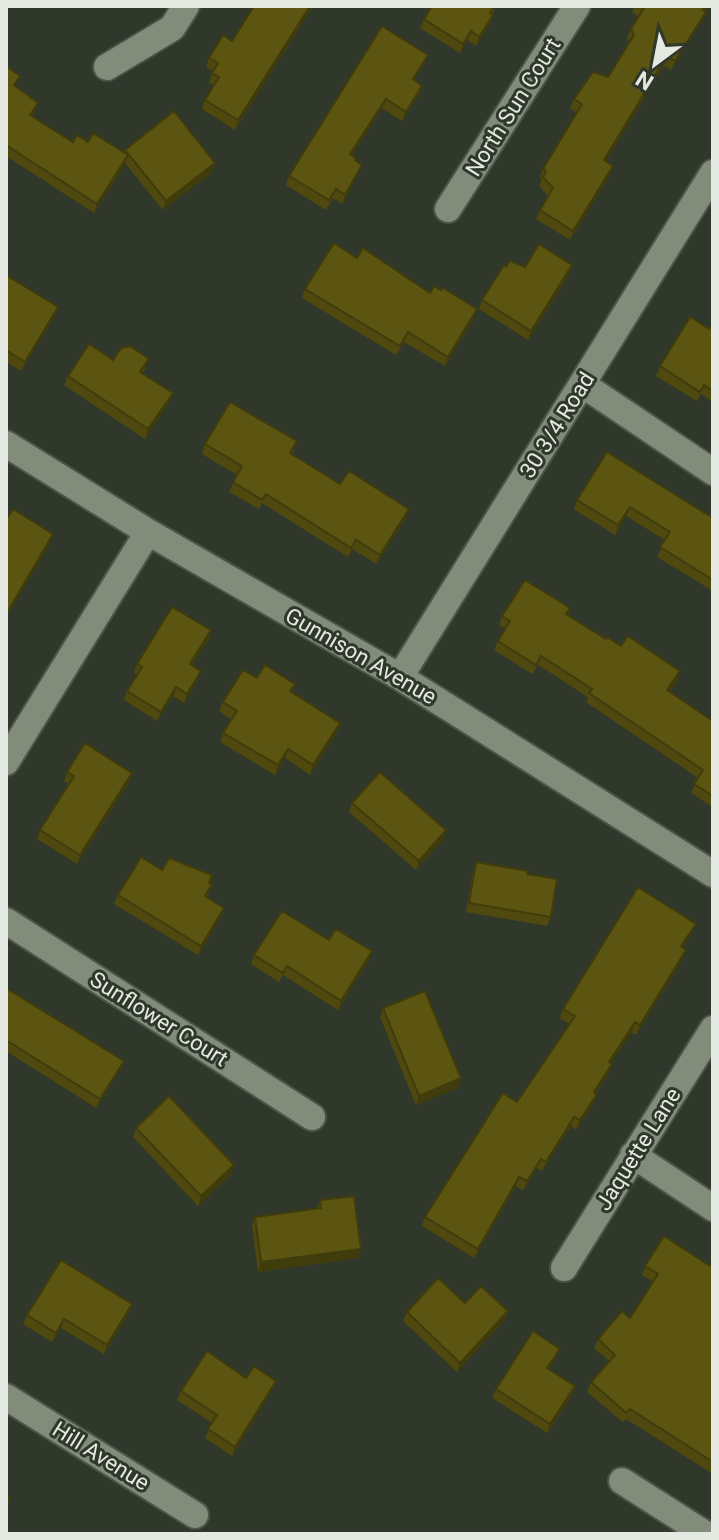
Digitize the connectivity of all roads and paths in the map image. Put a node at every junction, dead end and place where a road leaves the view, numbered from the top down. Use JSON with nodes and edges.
{"nodes":[{"id":1,"x":186,"y":6,"type":"edge"},
{"id":2,"x":577,"y":6,"type":"edge"},
{"id":3,"x":107,"y":67,"type":"dead end"},
{"id":4,"x":713,"y":173,"type":"edge"},
{"id":5,"x":448,"y":209,"type":"dead end"},
{"id":6,"x":582,"y":384,"type":"junction"},
{"id":7,"x":6,"y":444,"type":"edge"},
{"id":8,"x":713,"y":472,"type":"edge"},
{"id":9,"x":148,"y":532,"type":"junction"},
{"id":10,"x":400,"y":677,"type":"junction"},
{"id":11,"x":6,"y":762,"type":"edge"},
{"id":12,"x":713,"y":874,"type":"edge"},
{"id":13,"x":6,"y":921,"type":"edge"},
{"id":14,"x":713,"y":1029,"type":"edge"},
{"id":15,"x":312,"y":1117,"type":"dead end"},
{"id":16,"x":633,"y":1155,"type":"junction"},
{"id":17,"x":713,"y":1208,"type":"edge"},
{"id":18,"x":564,"y":1268,"type":"dead end"},
{"id":19,"x":6,"y":1397,"type":"edge"},
{"id":20,"x":622,"y":1481,"type":"dead end"},
{"id":21,"x":195,"y":1515,"type":"dead end"},
{"id":22,"x":705,"y":1534,"type":"edge"}],
"edges":[{"from":1,"to":3,"type":"street"},
{"from":2,"to":5,"type":"street","name":"North Sun Court"},
{"from":4,"to":6,"type":"street","name":"30 3/4 Road"},
{"from":6,"to":8,"type":"street"},
{"from":6,"to":10,"type":"street","name":"30 3/4 Road"},
{"from":7,"to":9,"type":"street","name":"Gunnison Avenue"},
{"from":9,"to":10,"type":"street","name":"Gunnison Avenue"},
{"from":9,"to":11,"type":"street"},
{"from":10,"to":12,"type":"street","name":"Gunnison Avenue"},
{"from":13,"to":15,"type":"street","name":"Sunflower Court"},
{"from":14,"to":16,"type":"street","name":"Jaquette Lane"},
{"from":16,"to":17,"type":"street"},
{"from":16,"to":18,"type":"street","name":"Jaquette Lane"},
{"from":19,"to":21,"type":"street","name":"Hill Avenue"},
{"from":20,"to":22,"type":"street"}]}
